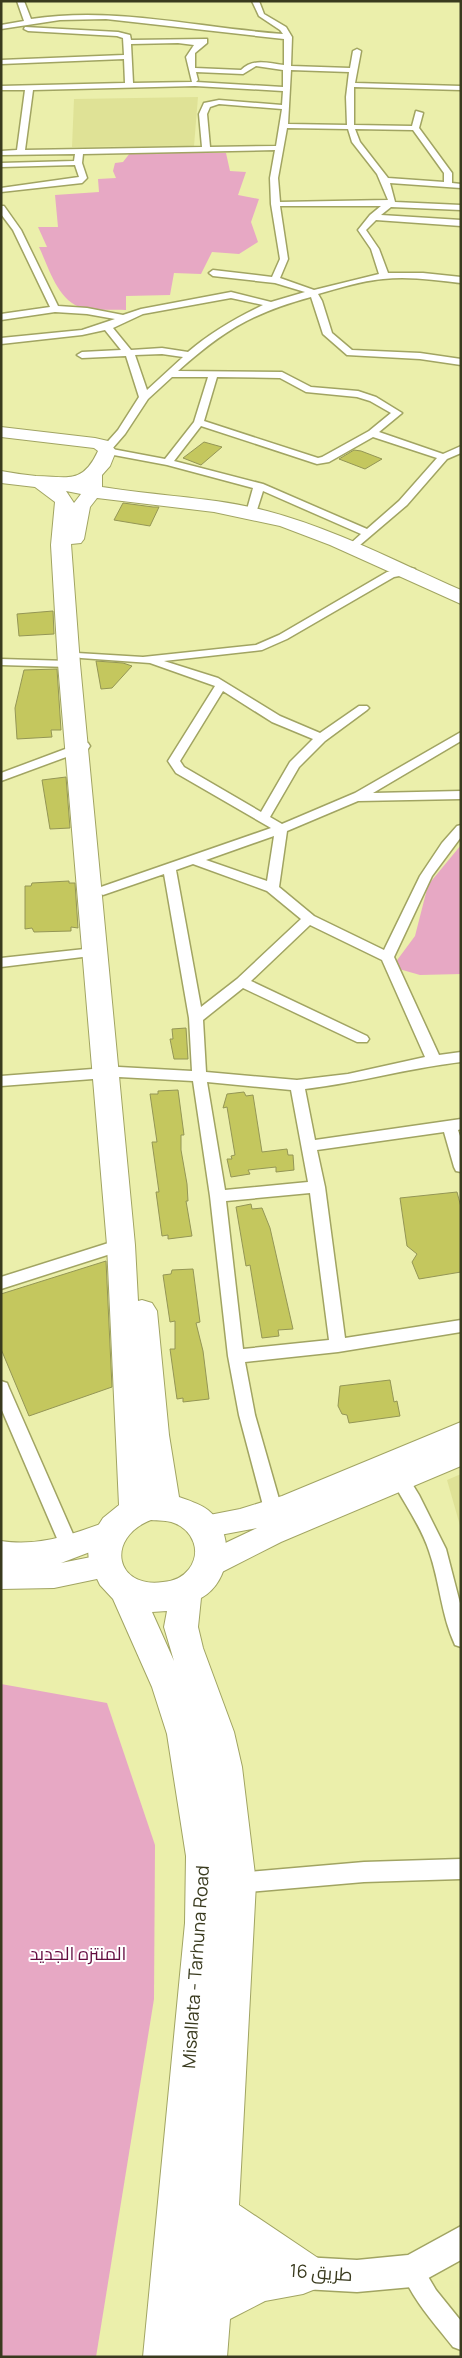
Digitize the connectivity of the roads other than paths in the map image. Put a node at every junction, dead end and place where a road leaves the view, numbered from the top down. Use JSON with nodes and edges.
{"nodes":[{"id":1,"x":20,"y":1,"type":"edge"},
{"id":2,"x":255,"y":1,"type":"edge"},
{"id":3,"x":28,"y":22,"type":"junction"},
{"id":4,"x":1,"y":27,"type":"edge"},
{"id":5,"x":220,"y":31,"type":"junction"},
{"id":6,"x":288,"y":37,"type":"junction"},
{"id":7,"x":128,"y":42,"type":"junction"},
{"id":8,"x":200,"y":43,"type":"junction"},
{"id":9,"x":356,"y":51,"type":"dead end"},
{"id":10,"x":128,"y":58,"type":"junction"},
{"id":11,"x":1,"y":62,"type":"edge"},
{"id":12,"x":287,"y":66,"type":"junction"},
{"id":13,"x":192,"y":70,"type":"junction"},
{"id":14,"x":351,"y":70,"type":"junction"},
{"id":15,"x":195,"y":84,"type":"junction"},
{"id":16,"x":129,"y":85,"type":"junction"},
{"id":17,"x":351,"y":85,"type":"junction"},
{"id":18,"x":1,"y":88,"type":"edge"},
{"id":19,"x":29,"y":88,"type":"junction"},
{"id":20,"x":461,"y":88,"type":"edge"},
{"id":21,"x":287,"y":89,"type":"junction"},
{"id":22,"x":285,"y":107,"type":"junction"},
{"id":23,"x":419,"y":113,"type":"dead end"},
{"id":24,"x":282,"y":126,"type":"junction"},
{"id":25,"x":352,"y":127,"type":"junction"},
{"id":26,"x":415,"y":128,"type":"junction"},
{"id":27,"x":278,"y":148,"type":"junction"},
{"id":28,"x":206,"y":150,"type":"junction"},
{"id":29,"x":21,"y":152,"type":"junction"},
{"id":30,"x":79,"y":152,"type":"junction"},
{"id":31,"x":1,"y":153,"type":"edge"},
{"id":32,"x":78,"y":163,"type":"junction"},
{"id":33,"x":1,"y":165,"type":"edge"},
{"id":34,"x":386,"y":180,"type":"junction"},
{"id":35,"x":448,"y":185,"type":"junction"},
{"id":36,"x":461,"y":186,"type":"edge"},
{"id":37,"x":1,"y":190,"type":"edge"},
{"id":38,"x":275,"y":204,"type":"junction"},
{"id":39,"x":390,"y":204,"type":"junction"},
{"id":40,"x":1,"y":208,"type":"edge"},
{"id":41,"x":461,"y":208,"type":"edge"},
{"id":42,"x":373,"y":217,"type":"junction"},
{"id":43,"x":461,"y":223,"type":"edge"},
{"id":44,"x":213,"y":273,"type":"dead end"},
{"id":45,"x":384,"y":276,"type":"junction"},
{"id":46,"x":276,"y":280,"type":"junction"},
{"id":47,"x":461,"y":280,"type":"edge"},
{"id":48,"x":312,"y":292,"type":"junction"},
{"id":49,"x":271,"y":305,"type":"junction"},
{"id":50,"x":55,"y":309,"type":"junction"},
{"id":51,"x":1,"y":317,"type":"edge"},
{"id":52,"x":124,"y":318,"type":"junction"},
{"id":53,"x":108,"y":328,"type":"junction"},
{"id":54,"x":1,"y":341,"type":"edge"},
{"id":55,"x":130,"y":354,"type":"junction"},
{"id":56,"x":82,"y":355,"type":"dead end"},
{"id":57,"x":190,"y":355,"type":"junction"},
{"id":58,"x":461,"y":362,"type":"edge"},
{"id":59,"x":170,"y":374,"type":"junction"},
{"id":60,"x":213,"y":375,"type":"junction"},
{"id":61,"x":144,"y":397,"type":"junction"},
{"id":62,"x":199,"y":422,"type":"junction"},
{"id":63,"x":1,"y":432,"type":"edge"},
{"id":64,"x":372,"y":433,"type":"junction"},
{"id":65,"x":461,"y":449,"type":"edge"},
{"id":66,"x":106,"y":450,"type":"junction"},
{"id":67,"x":443,"y":457,"type":"junction"},
{"id":68,"x":168,"y":462,"type":"junction"},
{"id":69,"x":1,"y":478,"type":"edge"},
{"id":70,"x":94,"y":478,"type":"junction"},
{"id":71,"x":47,"y":482,"type":"junction"},
{"id":72,"x":260,"y":486,"type":"junction"},
{"id":73,"x":252,"y":510,"type":"junction"},
{"id":74,"x":362,"y":538,"type":"junction"},
{"id":75,"x":408,"y":571,"type":"junction"},
{"id":76,"x":461,"y":590,"type":"edge"},
{"id":77,"x":461,"y":598,"type":"edge"},
{"id":78,"x":72,"y":605,"type":"junction"},
{"id":79,"x":75,"y":659,"type":"junction"},
{"id":80,"x":144,"y":660,"type":"junction"},
{"id":81,"x":1,"y":662,"type":"edge"},
{"id":82,"x":222,"y":684,"type":"junction"},
{"id":83,"x":363,"y":708,"type":"dead end"},
{"id":84,"x":461,"y":736,"type":"edge"},
{"id":85,"x":321,"y":738,"type":"junction"},
{"id":86,"x":82,"y":746,"type":"junction"},
{"id":87,"x":1,"y":777,"type":"edge"},
{"id":88,"x":461,"y":795,"type":"edge"},
{"id":89,"x":356,"y":797,"type":"junction"},
{"id":90,"x":263,"y":819,"type":"junction"},
{"id":91,"x":281,"y":829,"type":"junction"},
{"id":92,"x":461,"y":829,"type":"edge"},
{"id":93,"x":195,"y":860,"type":"junction"},
{"id":94,"x":169,"y":869,"type":"junction"},
{"id":95,"x":272,"y":888,"type":"junction"},
{"id":96,"x":103,"y":890,"type":"junction"},
{"id":97,"x":310,"y":919,"type":"junction"},
{"id":98,"x":94,"y":952,"type":"junction"},
{"id":99,"x":387,"y":956,"type":"junction"},
{"id":100,"x":1,"y":963,"type":"edge"},
{"id":101,"x":242,"y":982,"type":"junction"},
{"id":102,"x":196,"y":1018,"type":"junction"},
{"id":103,"x":362,"y":1039,"type":"dead end"},
{"id":104,"x":461,"y":1057,"type":"edge"},
{"id":105,"x":434,"y":1060,"type":"junction"},
{"id":106,"x":112,"y":1072,"type":"junction"},
{"id":107,"x":199,"y":1076,"type":"junction"},
{"id":108,"x":1,"y":1081,"type":"edge"},
{"id":109,"x":297,"y":1085,"type":"junction"},
{"id":110,"x":455,"y":1125,"type":"edge"},
{"id":111,"x":310,"y":1146,"type":"junction"},
{"id":112,"x":461,"y":1167,"type":"edge"},
{"id":113,"x":317,"y":1187,"type":"junction"},
{"id":114,"x":218,"y":1196,"type":"junction"},
{"id":115,"x":121,"y":1245,"type":"junction"},
{"id":116,"x":1,"y":1283,"type":"edge"},
{"id":117,"x":461,"y":1326,"type":"edge"},
{"id":118,"x":338,"y":1346,"type":"junction"},
{"id":119,"x":236,"y":1356,"type":"junction"},
{"id":120,"x":1,"y":1388,"type":"edge"},
{"id":121,"x":461,"y":1433,"type":"edge"},
{"id":122,"x":461,"y":1454,"type":"edge"},
{"id":123,"x":402,"y":1482,"type":"junction"},
{"id":124,"x":150,"y":1508,"type":"junction"},
{"id":125,"x":274,"y":1513,"type":"junction"},
{"id":126,"x":204,"y":1526,"type":"junction"},
{"id":127,"x":110,"y":1533,"type":"junction"},
{"id":128,"x":70,"y":1550,"type":"junction"},
{"id":129,"x":1,"y":1553,"type":"edge"},
{"id":130,"x":210,"y":1564,"type":"junction"},
{"id":131,"x":1,"y":1577,"type":"edge"},
{"id":132,"x":116,"y":1578,"type":"junction"},
{"id":133,"x":186,"y":1592,"type":"junction"},
{"id":134,"x":457,"y":1618,"type":"edge"},
{"id":135,"x":461,"y":1639,"type":"edge"},
{"id":136,"x":461,"y":1869,"type":"edge"},
{"id":137,"x":238,"y":1883,"type":"junction"},
{"id":138,"x":218,"y":2215,"type":"junction"},
{"id":139,"x":461,"y":2242,"type":"edge"},
{"id":140,"x":174,"y":2257,"type":"junction"},
{"id":141,"x":214,"y":2261,"type":"junction"},
{"id":142,"x":412,"y":2270,"type":"junction"},
{"id":143,"x":303,"y":2273,"type":"junction"},
{"id":144,"x":210,"y":2308,"type":"junction"},
{"id":145,"x":461,"y":2339,"type":"edge"},
{"id":146,"x":164,"y":2357,"type":"edge"},
{"id":147,"x":206,"y":2357,"type":"edge"}],
"edges":[{"from":1,"to":3,"type":"street"},
{"from":2,"to":6,"type":"street"},
{"from":3,"to":4,"type":"street"},
{"from":3,"to":5,"type":"street"},
{"from":4,"to":7,"type":"street"},
{"from":5,"to":6,"type":"street"},
{"from":5,"to":8,"type":"street"},
{"from":6,"to":12,"type":"street"},
{"from":7,"to":8,"type":"street"},
{"from":7,"to":10,"type":"street"},
{"from":8,"to":13,"type":"street"},
{"from":9,"to":14,"type":"street"},
{"from":10,"to":11,"type":"street"},
{"from":10,"to":16,"type":"street"},
{"from":12,"to":13,"type":"street"},
{"from":12,"to":14,"type":"street"},
{"from":12,"to":21,"type":"street"},
{"from":13,"to":15,"type":"street"},
{"from":14,"to":17,"type":"street"},
{"from":15,"to":16,"type":"street"},
{"from":15,"to":21,"type":"street"},
{"from":16,"to":19,"type":"street"},
{"from":17,"to":20,"type":"street"},
{"from":17,"to":25,"type":"street"},
{"from":18,"to":19,"type":"street"},
{"from":19,"to":29,"type":"street"},
{"from":21,"to":22,"type":"street"},
{"from":22,"to":24,"type":"street"},
{"from":22,"to":28,"type":"street"},
{"from":23,"to":26,"type":"street"},
{"from":24,"to":25,"type":"street"},
{"from":24,"to":27,"type":"street"},
{"from":25,"to":26,"type":"street"},
{"from":25,"to":34,"type":"street"},
{"from":26,"to":35,"type":"street"},
{"from":27,"to":28,"type":"street"},
{"from":27,"to":38,"type":"street"},
{"from":28,"to":30,"type":"street"},
{"from":29,"to":30,"type":"street"},
{"from":29,"to":31,"type":"street"},
{"from":30,"to":32,"type":"street"},
{"from":32,"to":33,"type":"street"},
{"from":32,"to":37,"type":"street"},
{"from":34,"to":35,"type":"street"},
{"from":34,"to":39,"type":"street"},
{"from":35,"to":36,"type":"street"},
{"from":38,"to":39,"type":"street"},
{"from":38,"to":46,"type":"street"},
{"from":39,"to":41,"type":"street"},
{"from":39,"to":42,"type":"street"},
{"from":40,"to":50,"type":"street"},
{"from":42,"to":43,"type":"street"},
{"from":42,"to":45,"type":"street"},
{"from":44,"to":46,"type":"street"},
{"from":45,"to":47,"type":"street"},
{"from":45,"to":48,"type":"street"},
{"from":46,"to":48,"type":"street"},
{"from":48,"to":49,"type":"street"},
{"from":48,"to":58,"type":"street"},
{"from":49,"to":52,"type":"street"},
{"from":49,"to":57,"type":"street"},
{"from":50,"to":51,"type":"street"},
{"from":50,"to":52,"type":"street"},
{"from":52,"to":53,"type":"street"},
{"from":53,"to":54,"type":"street"},
{"from":53,"to":55,"type":"street"},
{"from":55,"to":56,"type":"street"},
{"from":55,"to":57,"type":"street"},
{"from":55,"to":61,"type":"street"},
{"from":57,"to":59,"type":"street"},
{"from":59,"to":60,"type":"street"},
{"from":59,"to":61,"type":"street"},
{"from":60,"to":62,"type":"street"},
{"from":60,"to":64,"type":"street"},
{"from":61,"to":66,"type":"street"},
{"from":62,"to":64,"type":"street"},
{"from":62,"to":68,"type":"street"},
{"from":63,"to":66,"type":"highway"},
{"from":64,"to":67,"type":"street"},
{"from":65,"to":67,"type":"street"},
{"from":66,"to":68,"type":"street"},
{"from":66,"to":70,"type":"highway"},
{"from":67,"to":74,"type":"street"},
{"from":68,"to":72,"type":"street"},
{"from":69,"to":71,"type":"highway"},
{"from":70,"to":71,"type":"highway"},
{"from":70,"to":73,"type":"highway"},
{"from":70,"to":78,"type":"highway"},
{"from":71,"to":78,"type":"highway"},
{"from":72,"to":73,"type":"street"},
{"from":72,"to":74,"type":"street"},
{"from":73,"to":74,"type":"highway"},
{"from":73,"to":75,"type":"highway"},
{"from":74,"to":75,"type":"highway"},
{"from":75,"to":76,"type":"highway"},
{"from":75,"to":77,"type":"highway"},
{"from":75,"to":80,"type":"street"},
{"from":78,"to":79,"type":"highway"},
{"from":79,"to":80,"type":"street"},
{"from":79,"to":81,"type":"street"},
{"from":79,"to":86,"type":"highway"},
{"from":80,"to":82,"type":"street"},
{"from":82,"to":85,"type":"street"},
{"from":82,"to":90,"type":"street"},
{"from":83,"to":85,"type":"street"},
{"from":84,"to":89,"type":"street"},
{"from":85,"to":90,"type":"street"},
{"from":86,"to":87,"type":"street"},
{"from":86,"to":96,"type":"highway"},
{"from":86,"to":98,"type":"highway"},
{"from":88,"to":89,"type":"street"},
{"from":89,"to":91,"type":"street"},
{"from":90,"to":91,"type":"street"},
{"from":91,"to":93,"type":"street"},
{"from":91,"to":95,"type":"street"},
{"from":92,"to":99,"type":"street"},
{"from":93,"to":94,"type":"street"},
{"from":93,"to":95,"type":"street"},
{"from":94,"to":96,"type":"street"},
{"from":94,"to":102,"type":"street"},
{"from":95,"to":97,"type":"street"},
{"from":96,"to":106,"type":"highway"},
{"from":97,"to":99,"type":"street"},
{"from":97,"to":101,"type":"street"},
{"from":98,"to":100,"type":"street"},
{"from":98,"to":106,"type":"highway"},
{"from":99,"to":105,"type":"street"},
{"from":101,"to":102,"type":"street"},
{"from":101,"to":103,"type":"street"},
{"from":102,"to":107,"type":"street"},
{"from":104,"to":105,"type":"street"},
{"from":105,"to":109,"type":"street"},
{"from":106,"to":107,"type":"street"},
{"from":106,"to":108,"type":"street"},
{"from":106,"to":115,"type":"highway"},
{"from":106,"to":124,"type":"highway"},
{"from":107,"to":109,"type":"street"},
{"from":107,"to":114,"type":"street"},
{"from":109,"to":111,"type":"street"},
{"from":110,"to":111,"type":"street"},
{"from":110,"to":112,"type":"street"},
{"from":111,"to":113,"type":"street"},
{"from":113,"to":114,"type":"street"},
{"from":113,"to":118,"type":"street"},
{"from":114,"to":119,"type":"street"},
{"from":115,"to":116,"type":"street"},
{"from":115,"to":124,"type":"highway"},
{"from":117,"to":118,"type":"street"},
{"from":118,"to":119,"type":"street"},
{"from":119,"to":125,"type":"street"},
{"from":120,"to":128,"type":"street"},
{"from":121,"to":125,"type":"main road"},
{"from":122,"to":123,"type":"main road"},
{"from":123,"to":130,"type":"main road"},
{"from":123,"to":134,"type":"street"},
{"from":124,"to":126,"type":"highway"},
{"from":124,"to":127,"type":"highway"},
{"from":125,"to":126,"type":"main road"},
{"from":126,"to":130,"type":"highway"},
{"from":127,"to":128,"type":"main road"},
{"from":127,"to":132,"type":"highway"},
{"from":128,"to":129,"type":"main road"},
{"from":130,"to":133,"type":"highway"},
{"from":131,"to":132,"type":"main road"},
{"from":132,"to":133,"type":"highway"},
{"from":132,"to":140,"type":"highway","name":"Misallata - Tarhuna Road"},
{"from":133,"to":137,"type":"highway","name":"Misallata - Tarhuna Road"},
{"from":134,"to":135,"type":"street"},
{"from":136,"to":137,"type":"street"},
{"from":137,"to":138,"type":"highway","name":"Misallata - Tarhuna Road"},
{"from":138,"to":141,"type":"highway","name":"Misallata - Tarhuna Road"},
{"from":138,"to":143,"type":"highway"},
{"from":139,"to":142,"type":"street","name":"طريق 16"},
{"from":140,"to":141,"type":"street","name":"طريق 16"},
{"from":140,"to":146,"type":"highway","name":"Misallata - Tarhuna Road"},
{"from":141,"to":143,"type":"street","name":"طريق 16"},
{"from":141,"to":144,"type":"highway","name":"Misallata - Tarhuna Road"},
{"from":142,"to":143,"type":"street","name":"طريق 16"},
{"from":142,"to":145,"type":"street"},
{"from":143,"to":144,"type":"highway"},
{"from":144,"to":147,"type":"highway","name":"Misallata - Tarhuna Road"}]}
